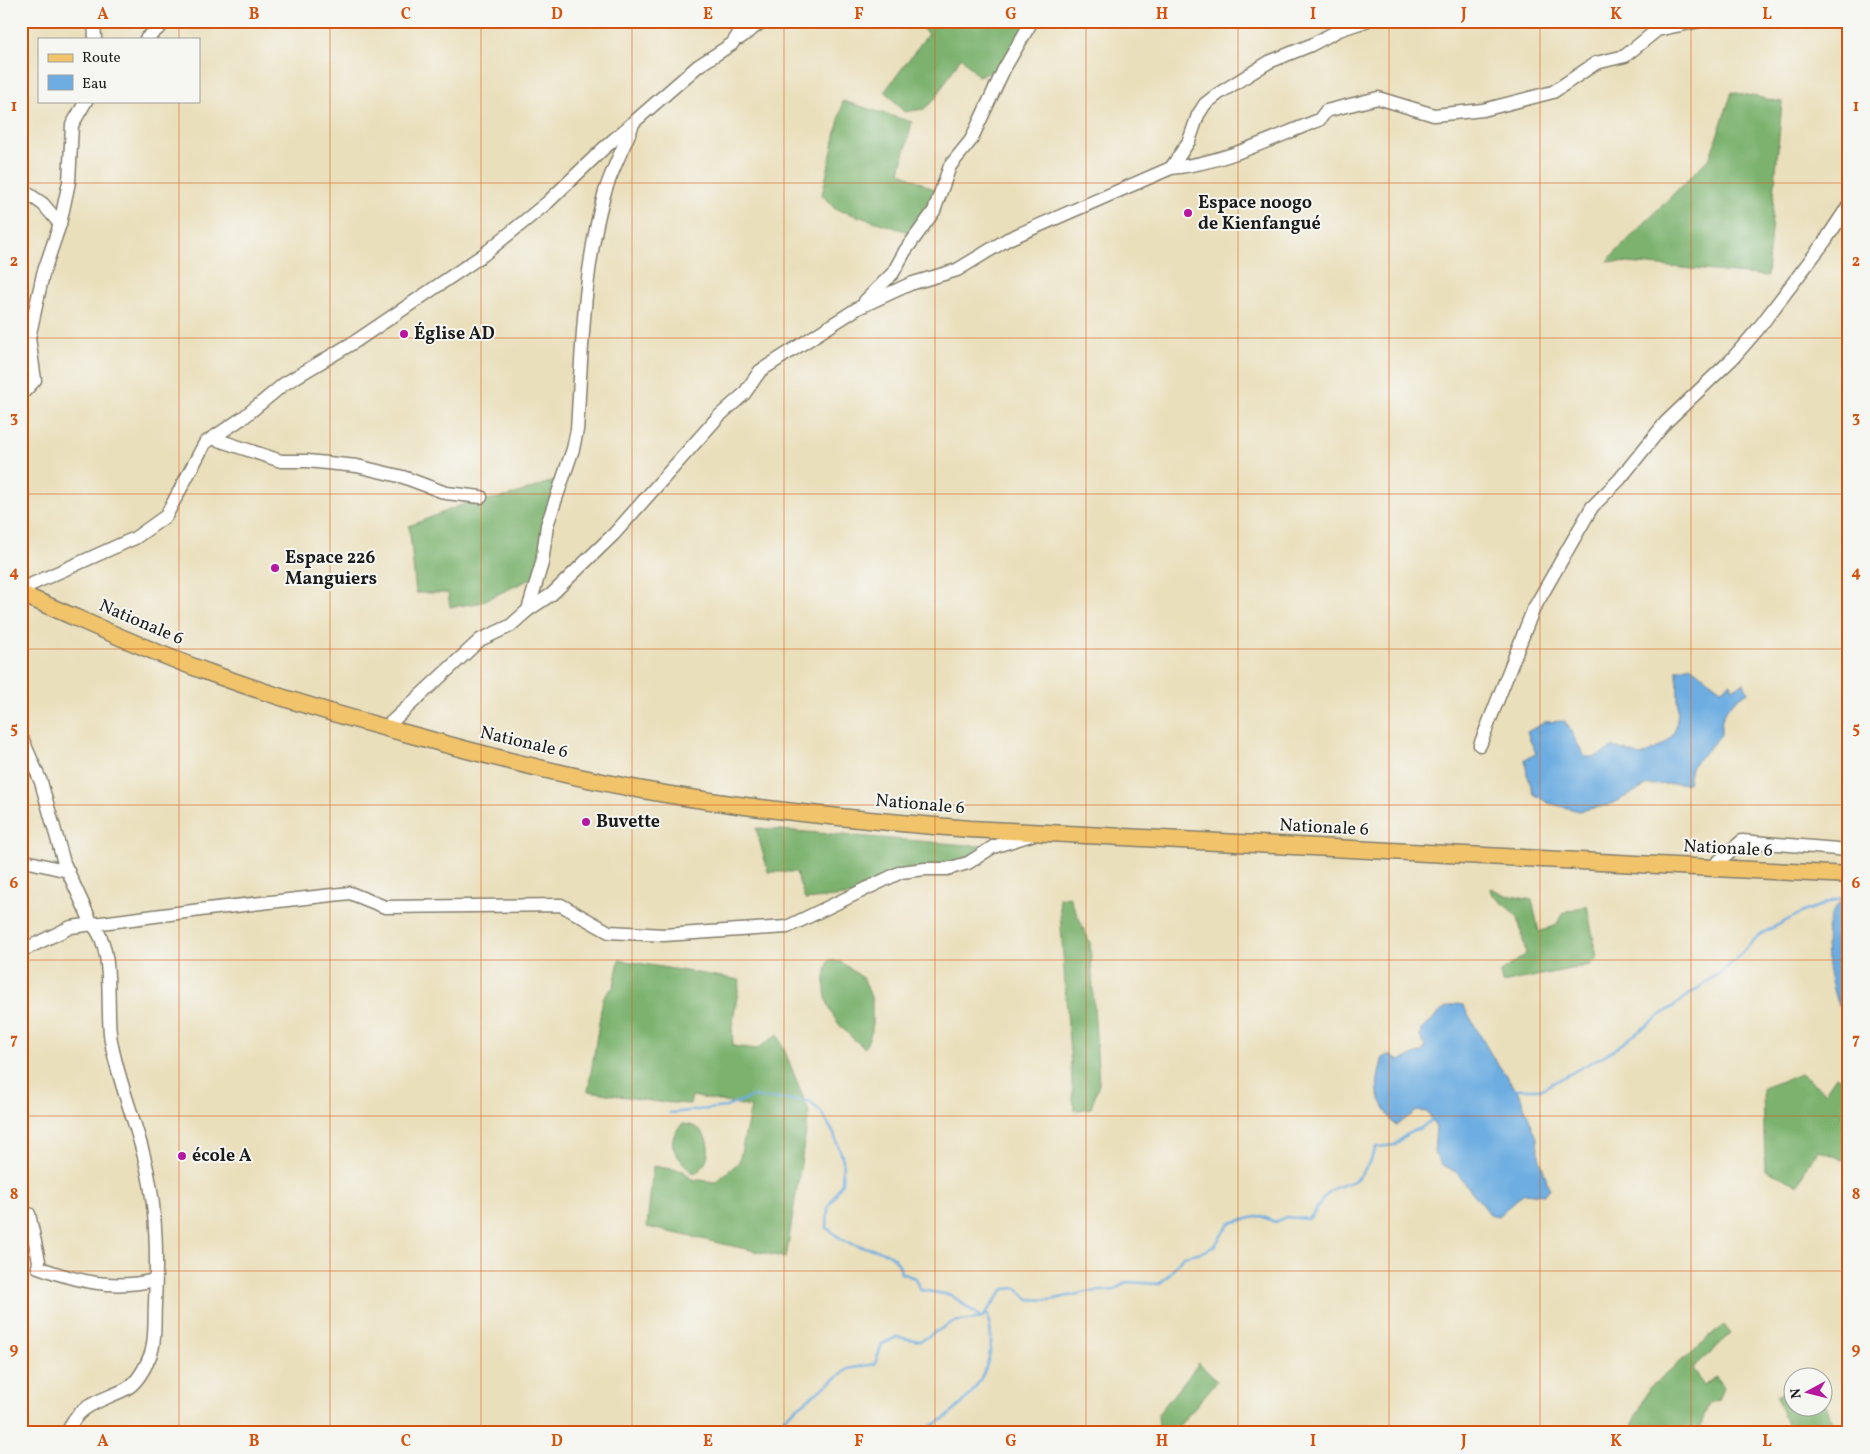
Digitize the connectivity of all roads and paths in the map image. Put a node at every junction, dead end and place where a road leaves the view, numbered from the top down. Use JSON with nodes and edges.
{"nodes":[{"id":1,"x":94,"y":21,"type":"edge"},
{"id":2,"x":167,"y":21,"type":"edge"},
{"id":3,"x":747,"y":21,"type":"edge"},
{"id":4,"x":763,"y":21,"type":"edge"},
{"id":5,"x":1032,"y":21,"type":"edge"},
{"id":6,"x":1366,"y":21,"type":"edge"},
{"id":7,"x":1700,"y":21,"type":"edge"},
{"id":8,"x":95,"y":38,"type":"edge"},
{"id":9,"x":147,"y":38,"type":"edge"},
{"id":10,"x":732,"y":44,"type":"junction"},
{"id":11,"x":85,"y":102,"type":"edge"},
{"id":12,"x":634,"y":122,"type":"junction"},
{"id":13,"x":1171,"y":168,"type":"junction"},
{"id":14,"x":21,"y":189,"type":"edge"},
{"id":15,"x":1849,"y":205,"type":"edge"},
{"id":16,"x":60,"y":224,"type":"junction"},
{"id":17,"x":858,"y":308,"type":"junction"},
{"id":18,"x":21,"y":395,"type":"edge"},
{"id":19,"x":212,"y":438,"type":"junction"},
{"id":20,"x":481,"y":497,"type":"dead end"},
{"id":21,"x":21,"y":576,"type":"edge"},
{"id":22,"x":36,"y":582,"type":"junction"},
{"id":23,"x":21,"y":589,"type":"edge"},
{"id":24,"x":21,"y":594,"type":"edge"},
{"id":25,"x":528,"y":610,"type":"junction"},
{"id":26,"x":386,"y":728,"type":"junction"},
{"id":27,"x":21,"y":736,"type":"edge"},
{"id":28,"x":1480,"y":745,"type":"dead end"},
{"id":29,"x":1039,"y":832,"type":"junction"},
{"id":30,"x":1849,"y":850,"type":"edge"},
{"id":31,"x":21,"y":860,"type":"edge"},
{"id":32,"x":1711,"y":868,"type":"junction"},
{"id":33,"x":68,"y":871,"type":"junction"},
{"id":34,"x":1849,"y":875,"type":"edge"},
{"id":35,"x":92,"y":924,"type":"junction"},
{"id":36,"x":21,"y":951,"type":"edge"},
{"id":37,"x":21,"y":1214,"type":"edge"},
{"id":38,"x":156,"y":1280,"type":"junction"},
{"id":39,"x":68,"y":1433,"type":"edge"}],
"edges":[{"from":1,"to":8,"type":"street"},
{"from":2,"to":9,"type":"street"},
{"from":3,"to":10,"type":"street"},
{"from":4,"to":10,"type":"street"},
{"from":5,"to":17,"type":"street"},
{"from":6,"to":13,"type":"street"},
{"from":7,"to":13,"type":"street"},
{"from":10,"to":12,"type":"street"},
{"from":11,"to":16,"type":"street"},
{"from":12,"to":19,"type":"street"},
{"from":12,"to":25,"type":"street"},
{"from":13,"to":17,"type":"street"},
{"from":14,"to":16,"type":"street"},
{"from":15,"to":28,"type":"street"},
{"from":16,"to":18,"type":"street"},
{"from":17,"to":25,"type":"street"},
{"from":19,"to":20,"type":"street"},
{"from":19,"to":22,"type":"street"},
{"from":21,"to":22,"type":"street"},
{"from":22,"to":23,"type":"street"},
{"from":24,"to":26,"type":"main road","name":"Nationale 6"},
{"from":25,"to":26,"type":"street"},
{"from":26,"to":29,"type":"main road","name":"Nationale 6"},
{"from":27,"to":33,"type":"street"},
{"from":29,"to":32,"type":"main road","name":"Nationale 6"},
{"from":29,"to":35,"type":"street"},
{"from":30,"to":32,"type":"street"},
{"from":31,"to":33,"type":"street"},
{"from":32,"to":34,"type":"main road","name":"Nationale 6"},
{"from":33,"to":35,"type":"street"},
{"from":35,"to":36,"type":"street"},
{"from":35,"to":38,"type":"street"},
{"from":37,"to":38,"type":"street"},
{"from":38,"to":39,"type":"street"}]}
